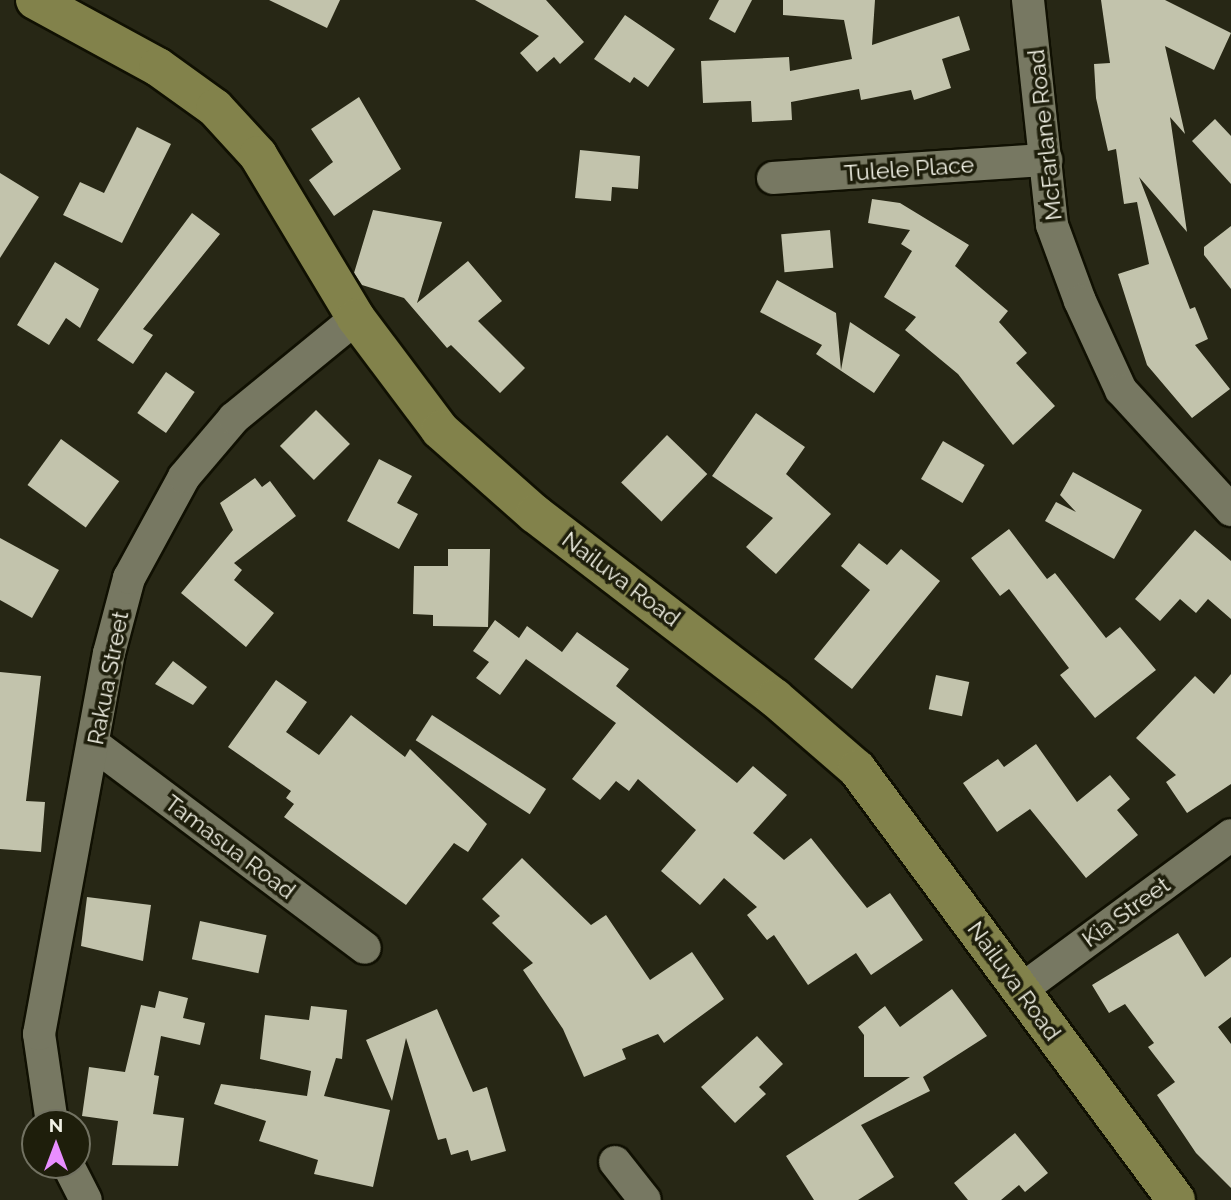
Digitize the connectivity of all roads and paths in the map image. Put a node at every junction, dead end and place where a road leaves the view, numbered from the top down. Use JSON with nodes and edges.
{"nodes":[{"id":1,"x":35,"y":0,"type":"edge"},
{"id":2,"x":1028,"y":0,"type":"edge"},
{"id":3,"x":1046,"y":160,"type":"junction"},
{"id":4,"x":773,"y":178,"type":"dead end"},
{"id":5,"x":356,"y":318,"type":"junction"},
{"id":6,"x":1231,"y":510,"type":"edge"},
{"id":7,"x":96,"y":746,"type":"junction"},
{"id":8,"x":1231,"y":835,"type":"edge"},
{"id":9,"x":365,"y":948,"type":"dead end"},
{"id":10,"x":1021,"y":990,"type":"junction"},
{"id":11,"x":50,"y":1109,"type":"edge"},
{"id":12,"x":615,"y":1162,"type":"dead end"},
{"id":13,"x":75,"y":1179,"type":"edge"},
{"id":14,"x":86,"y":1200,"type":"edge"},
{"id":15,"x":645,"y":1200,"type":"edge"},
{"id":16,"x":1176,"y":1200,"type":"edge"}],
"edges":[{"from":1,"to":5,"type":"main road","name":"Nailuva Road"},
{"from":2,"to":3,"type":"street","name":"McFarlane Road"},
{"from":3,"to":4,"type":"street","name":"Tulele Place"},
{"from":3,"to":6,"type":"street","name":"McFarlane Road"},
{"from":5,"to":7,"type":"street","name":"Rakua Street"},
{"from":5,"to":10,"type":"main road","name":"Nailuva Road"},
{"from":7,"to":9,"type":"street","name":"Tamasua Road"},
{"from":7,"to":11,"type":"street","name":"Rakua Street"},
{"from":8,"to":10,"type":"street","name":"Kia Street"},
{"from":10,"to":16,"type":"main road","name":"Nailuva Road"},
{"from":12,"to":15,"type":"street"},
{"from":13,"to":14,"type":"street"}]}
